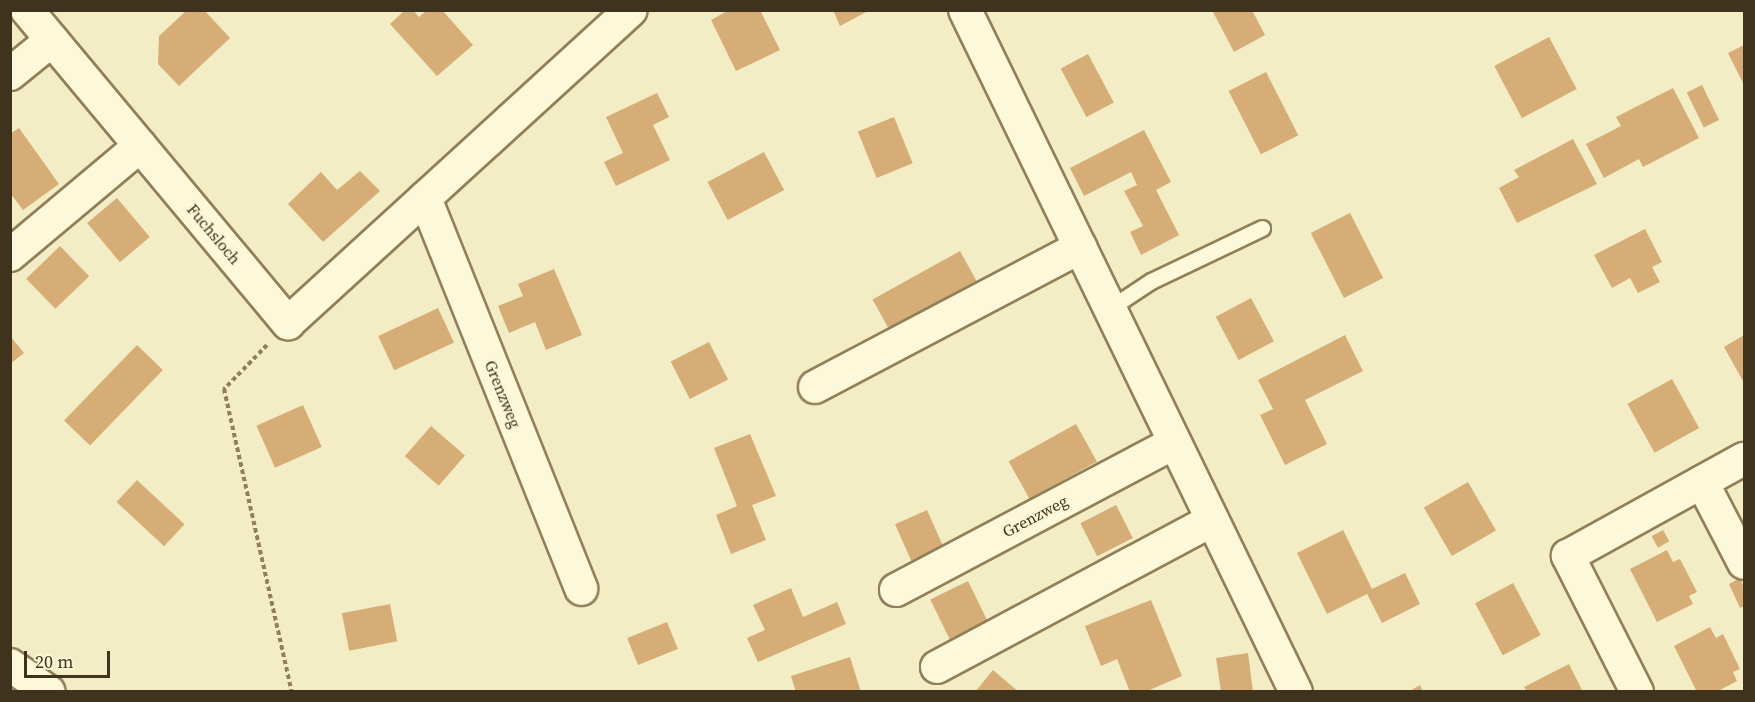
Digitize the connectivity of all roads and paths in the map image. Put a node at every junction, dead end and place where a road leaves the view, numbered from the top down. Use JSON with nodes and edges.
{"nodes":[{"id":1,"x":27,"y":10,"type":"edge"},
{"id":2,"x":631,"y":10,"type":"edge"},
{"id":3,"x":965,"y":10,"type":"edge"},
{"id":4,"x":52,"y":40,"type":"junction"},
{"id":5,"x":10,"y":74,"type":"edge"},
{"id":6,"x":140,"y":146,"type":"junction"},
{"id":7,"x":425,"y":198,"type":"junction"},
{"id":8,"x":1262,"y":228,"type":"dead end"},
{"id":9,"x":1080,"y":247,"type":"junction"},
{"id":10,"x":10,"y":255,"type":"edge"},
{"id":11,"x":1110,"y":308,"type":"junction"},
{"id":12,"x":288,"y":323,"type":"junction"},
{"id":13,"x":815,"y":387,"type":"dead end"},
{"id":14,"x":1174,"y":443,"type":"junction"},
{"id":15,"x":1744,"y":459,"type":"edge"},
{"id":16,"x":1702,"y":482,"type":"junction"},
{"id":17,"x":1212,"y":520,"type":"junction"},
{"id":18,"x":1744,"y":563,"type":"edge"},
{"id":19,"x":581,"y":589,"type":"dead end"},
{"id":20,"x":896,"y":590,"type":"dead end"},
{"id":21,"x":10,"y":665,"type":"edge"},
{"id":22,"x":938,"y":667,"type":"dead end"},
{"id":23,"x":49,"y":692,"type":"edge"},
{"id":24,"x":292,"y":692,"type":"edge"},
{"id":25,"x":1296,"y":692,"type":"edge"},
{"id":26,"x":1637,"y":692,"type":"edge"}],
"edges":[{"from":1,"to":4,"type":"street","name":"Fuchsloch"},
{"from":2,"to":7,"type":"street"},
{"from":3,"to":9,"type":"street"},
{"from":4,"to":5,"type":"street"},
{"from":4,"to":6,"type":"street","name":"Fuchsloch"},
{"from":6,"to":10,"type":"street"},
{"from":6,"to":12,"type":"street","name":"Fuchsloch"},
{"from":7,"to":12,"type":"street"},
{"from":7,"to":19,"type":"street","name":"Grenzweg"},
{"from":8,"to":11,"type":"lane"},
{"from":9,"to":11,"type":"street"},
{"from":9,"to":13,"type":"street"},
{"from":11,"to":14,"type":"street"},
{"from":12,"to":24,"type":"path"},
{"from":14,"to":17,"type":"street"},
{"from":14,"to":20,"type":"street","name":"Grenzweg"},
{"from":15,"to":16,"type":"street"},
{"from":16,"to":18,"type":"street"},
{"from":16,"to":26,"type":"street"},
{"from":17,"to":22,"type":"street"},
{"from":17,"to":25,"type":"street"},
{"from":21,"to":23,"type":"street"}]}
